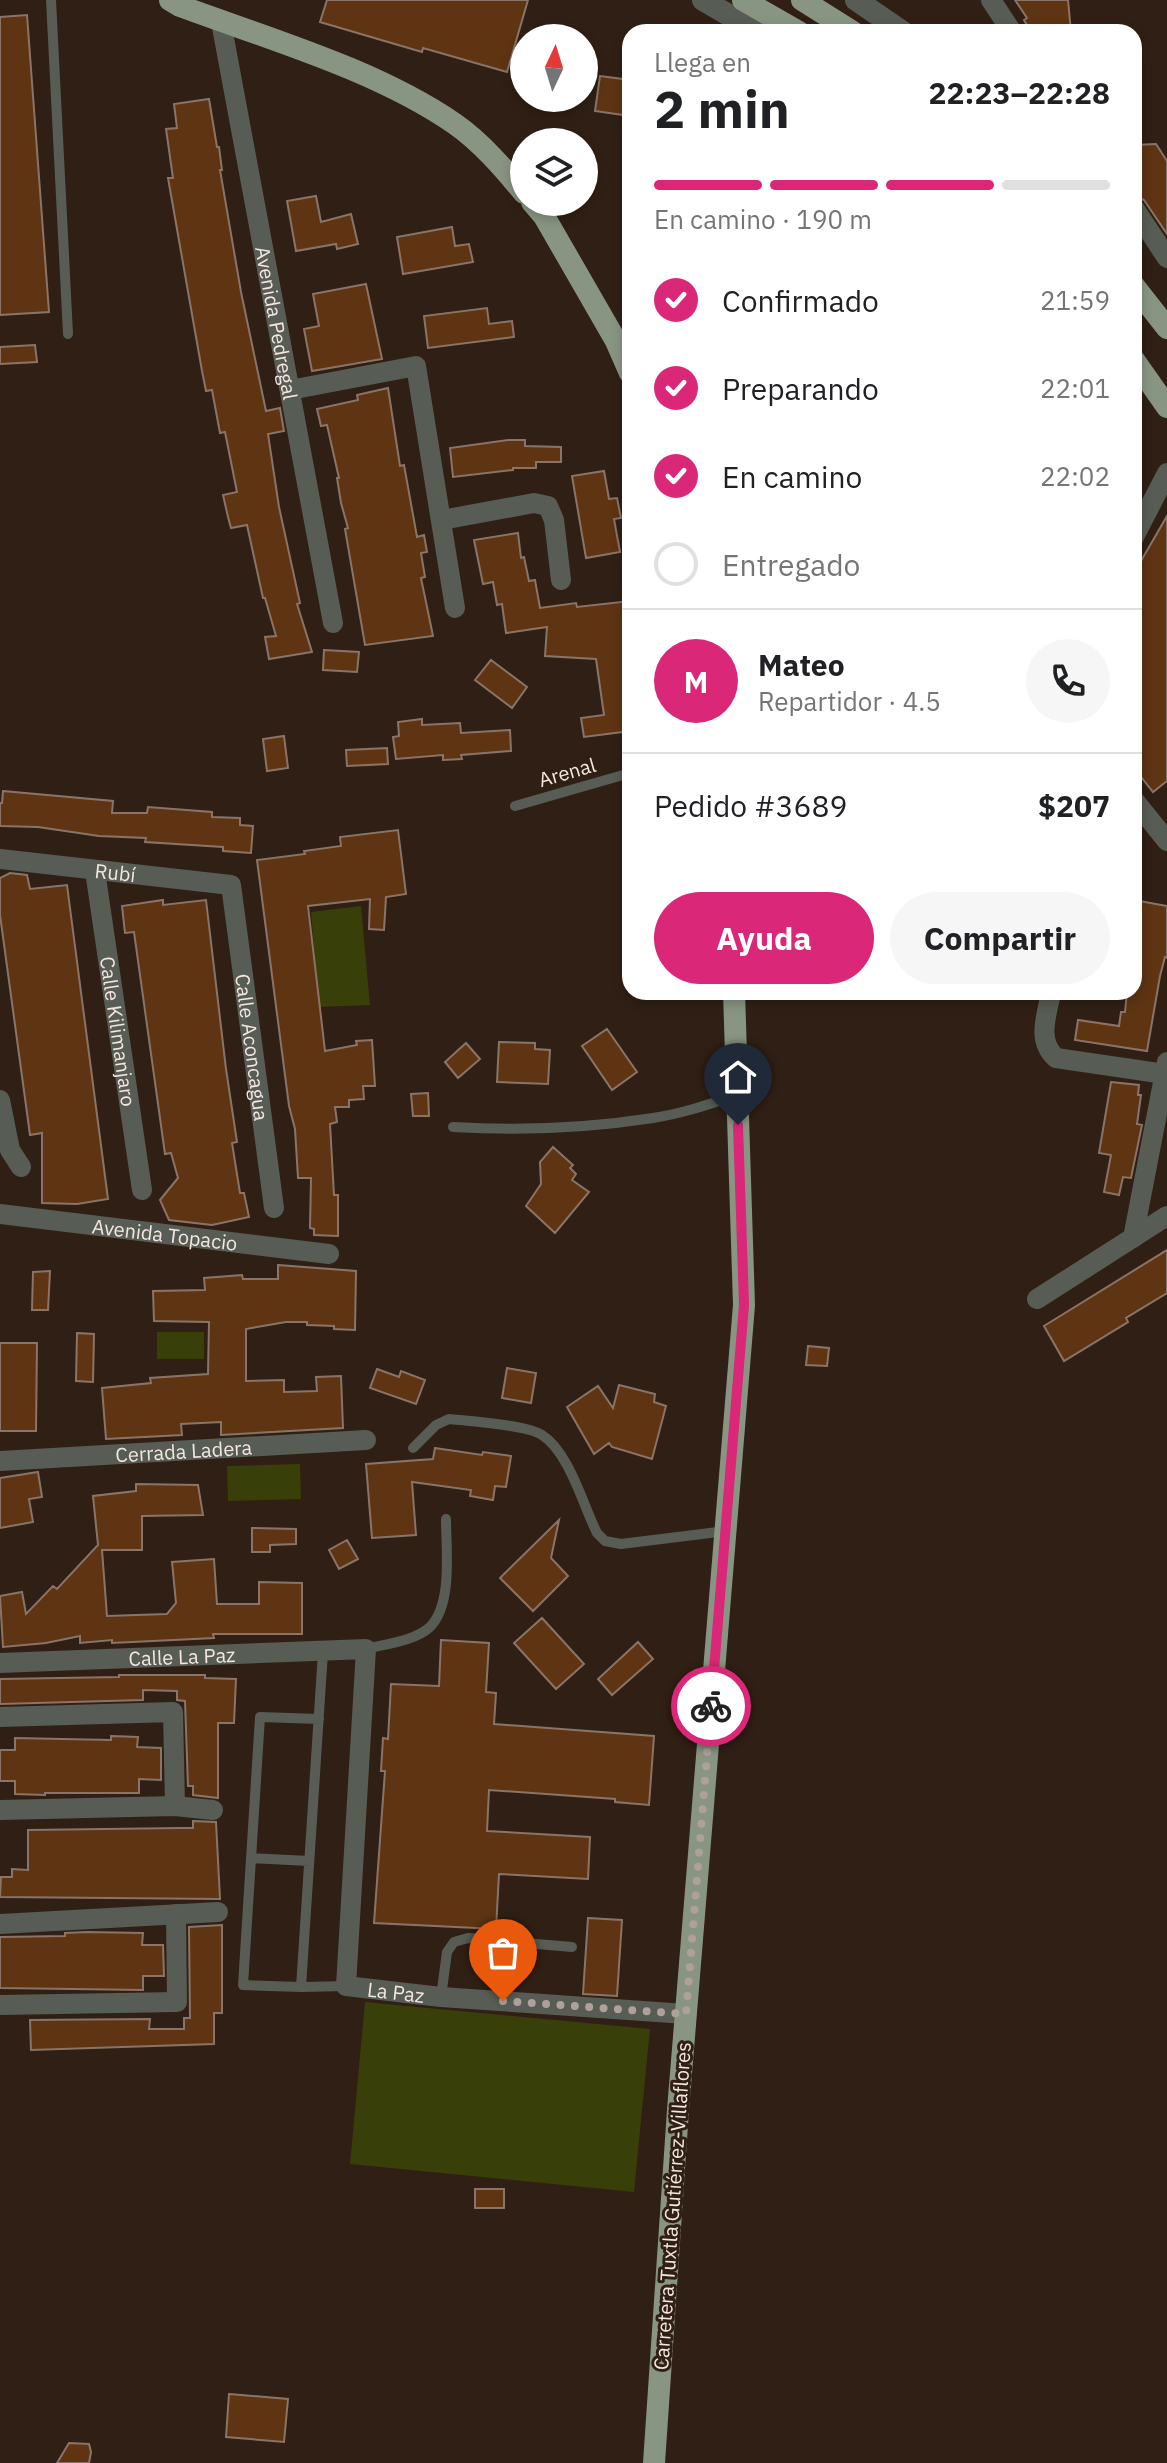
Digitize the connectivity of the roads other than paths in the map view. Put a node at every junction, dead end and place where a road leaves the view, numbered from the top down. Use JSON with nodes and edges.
{"nodes":[{"id":1,"x":51,"y":0,"type":"edge"},
{"id":2,"x":170,"y":0,"type":"edge"},
{"id":3,"x":703,"y":0,"type":"edge"},
{"id":4,"x":743,"y":0,"type":"edge"},
{"id":5,"x":802,"y":0,"type":"edge"},
{"id":6,"x":856,"y":0,"type":"edge"},
{"id":7,"x":991,"y":0,"type":"edge"},
{"id":8,"x":221,"y":22,"type":"junction"},
{"id":9,"x":744,"y":24,"type":"edge"},
{"id":10,"x":785,"y":24,"type":"edge"},
{"id":11,"x":840,"y":24,"type":"edge"},
{"id":12,"x":891,"y":24,"type":"edge"},
{"id":13,"x":1007,"y":24,"type":"edge"},
{"id":14,"x":510,"y":176,"type":"edge"},
{"id":15,"x":544,"y":216,"type":"edge"},
{"id":16,"x":1142,"y":220,"type":"edge"},
{"id":17,"x":1167,"y":258,"type":"edge"},
{"id":18,"x":1142,"y":294,"type":"edge"},
{"id":19,"x":1167,"y":328,"type":"edge"},
{"id":20,"x":68,"y":334,"type":"dead end"},
{"id":21,"x":622,"y":355,"type":"edge"},
{"id":22,"x":1142,"y":371,"type":"edge"},
{"id":23,"x":290,"y":390,"type":"junction"},
{"id":24,"x":1167,"y":407,"type":"edge"},
{"id":25,"x":1167,"y":473,"type":"edge"},
{"id":26,"x":442,"y":520,"type":"junction"},
{"id":27,"x":1142,"y":521,"type":"edge"},
{"id":28,"x":561,"y":580,"type":"dead end"},
{"id":29,"x":455,"y":608,"type":"dead end"},
{"id":30,"x":333,"y":623,"type":"dead end"},
{"id":31,"x":622,"y":775,"type":"edge"},
{"id":32,"x":515,"y":806,"type":"dead end"},
{"id":33,"x":1142,"y":810,"type":"edge"},
{"id":34,"x":1167,"y":841,"type":"edge"},
{"id":35,"x":0,"y":859,"type":"edge"},
{"id":36,"x":95,"y":871,"type":"junction"},
{"id":37,"x":231,"y":885,"type":"joint"},
{"id":38,"x":734,"y":1000,"type":"edge"},
{"id":39,"x":1050,"y":1000,"type":"edge"},
{"id":40,"x":1166,"y":1068,"type":"edge"},
{"id":41,"x":737,"y":1095,"type":"junction"},
{"id":42,"x":0,"y":1100,"type":"edge"},
{"id":43,"x":453,"y":1127,"type":"dead end"},
{"id":44,"x":21,"y":1167,"type":"dead end"},
{"id":45,"x":142,"y":1190,"type":"dead end"},
{"id":46,"x":274,"y":1208,"type":"dead end"},
{"id":47,"x":0,"y":1214,"type":"edge"},
{"id":48,"x":1167,"y":1216,"type":"edge"},
{"id":49,"x":1133,"y":1238,"type":"junction"},
{"id":50,"x":329,"y":1254,"type":"dead end"},
{"id":51,"x":1037,"y":1299,"type":"dead end"},
{"id":52,"x":366,"y":1440,"type":"dead end"},
{"id":53,"x":413,"y":1448,"type":"dead end"},
{"id":54,"x":0,"y":1461,"type":"edge"},
{"id":55,"x":446,"y":1519,"type":"dead end"},
{"id":56,"x":726,"y":1531,"type":"junction"},
{"id":57,"x":366,"y":1649,"type":"junction"},
{"id":58,"x":323,"y":1652,"type":"junction"},
{"id":59,"x":0,"y":1663,"type":"edge"},
{"id":60,"x":0,"y":1717,"type":"edge"},
{"id":61,"x":319,"y":1719,"type":"junction"},
{"id":62,"x":175,"y":1806,"type":"junction"},
{"id":63,"x":0,"y":1810,"type":"edge"},
{"id":64,"x":213,"y":1810,"type":"dead end"},
{"id":65,"x":251,"y":1858,"type":"junction"},
{"id":66,"x":309,"y":1861,"type":"junction"},
{"id":67,"x":218,"y":1912,"type":"dead end"},
{"id":68,"x":176,"y":1914,"type":"junction"},
{"id":69,"x":0,"y":1924,"type":"edge"},
{"id":70,"x":572,"y":1947,"type":"dead end"},
{"id":71,"x":346,"y":1986,"type":"junction"},
{"id":72,"x":301,"y":1987,"type":"junction"},
{"id":73,"x":441,"y":1997,"type":"junction"},
{"id":74,"x":0,"y":2005,"type":"edge"},
{"id":75,"x":686,"y":2014,"type":"junction"},
{"id":76,"x":654,"y":2463,"type":"edge"}],
"edges":[{"from":1,"to":20,"type":"lane"},
{"from":2,"to":8,"type":"main road"},
{"from":3,"to":9,"type":"street"},
{"from":4,"to":10,"type":"main road"},
{"from":5,"to":11,"type":"main road"},
{"from":6,"to":12,"type":"street"},
{"from":7,"to":13,"type":"street"},
{"from":8,"to":14,"type":"main road"},
{"from":8,"to":23,"type":"street","name":"Avenida Pedregal"},
{"from":15,"to":21,"type":"main road"},
{"from":16,"to":17,"type":"street"},
{"from":18,"to":19,"type":"main road"},
{"from":22,"to":24,"type":"main road"},
{"from":23,"to":26,"type":"street"},
{"from":23,"to":30,"type":"street","name":"Avenida Pedregal"},
{"from":25,"to":27,"type":"street"},
{"from":26,"to":28,"type":"street"},
{"from":26,"to":29,"type":"street"},
{"from":31,"to":32,"type":"lane","name":"Arenal"},
{"from":33,"to":34,"type":"street"},
{"from":35,"to":36,"type":"street","name":"Rubí"},
{"from":36,"to":37,"type":"street","name":"Rubí"},
{"from":36,"to":45,"type":"street","name":"Calle Kilimanjaro"},
{"from":37,"to":46,"type":"street","name":"Calle Aconcagua"},
{"from":38,"to":41,"type":"main road","name":"Carretera Tuxtla Gutiérrez-Villaflores"},
{"from":39,"to":40,"type":"street"},
{"from":40,"to":49,"type":"street"},
{"from":41,"to":43,"type":"lane"},
{"from":41,"to":56,"type":"main road","name":"Carretera Tuxtla Gutiérrez-Villaflores"},
{"from":42,"to":44,"type":"street"},
{"from":47,"to":50,"type":"street","name":"Avenida Topacio"},
{"from":48,"to":49,"type":"street"},
{"from":49,"to":51,"type":"street"},
{"from":52,"to":54,"type":"street","name":"Cerrada Ladera"},
{"from":53,"to":56,"type":"lane"},
{"from":55,"to":57,"type":"lane"},
{"from":56,"to":75,"type":"main road","name":"Carretera Tuxtla Gutiérrez-Villaflores"},
{"from":57,"to":58,"type":"street","name":"Calle La Paz"},
{"from":57,"to":71,"type":"street","name":"La Paz"},
{"from":58,"to":59,"type":"street","name":"Calle La Paz"},
{"from":58,"to":61,"type":"lane"},
{"from":60,"to":62,"type":"street"},
{"from":61,"to":65,"type":"lane"},
{"from":61,"to":66,"type":"lane"},
{"from":62,"to":63,"type":"street"},
{"from":62,"to":64,"type":"street"},
{"from":65,"to":66,"type":"lane"},
{"from":65,"to":72,"type":"lane"},
{"from":66,"to":72,"type":"lane"},
{"from":67,"to":68,"type":"street"},
{"from":68,"to":69,"type":"street"},
{"from":68,"to":74,"type":"street"},
{"from":70,"to":73,"type":"lane"},
{"from":71,"to":72,"type":"lane"},
{"from":71,"to":73,"type":"street","name":"La Paz"},
{"from":73,"to":75,"type":"street","name":"La Paz"},
{"from":75,"to":76,"type":"main road","name":"Carretera Tuxtla Gutiérrez-Villaflores"}]}
